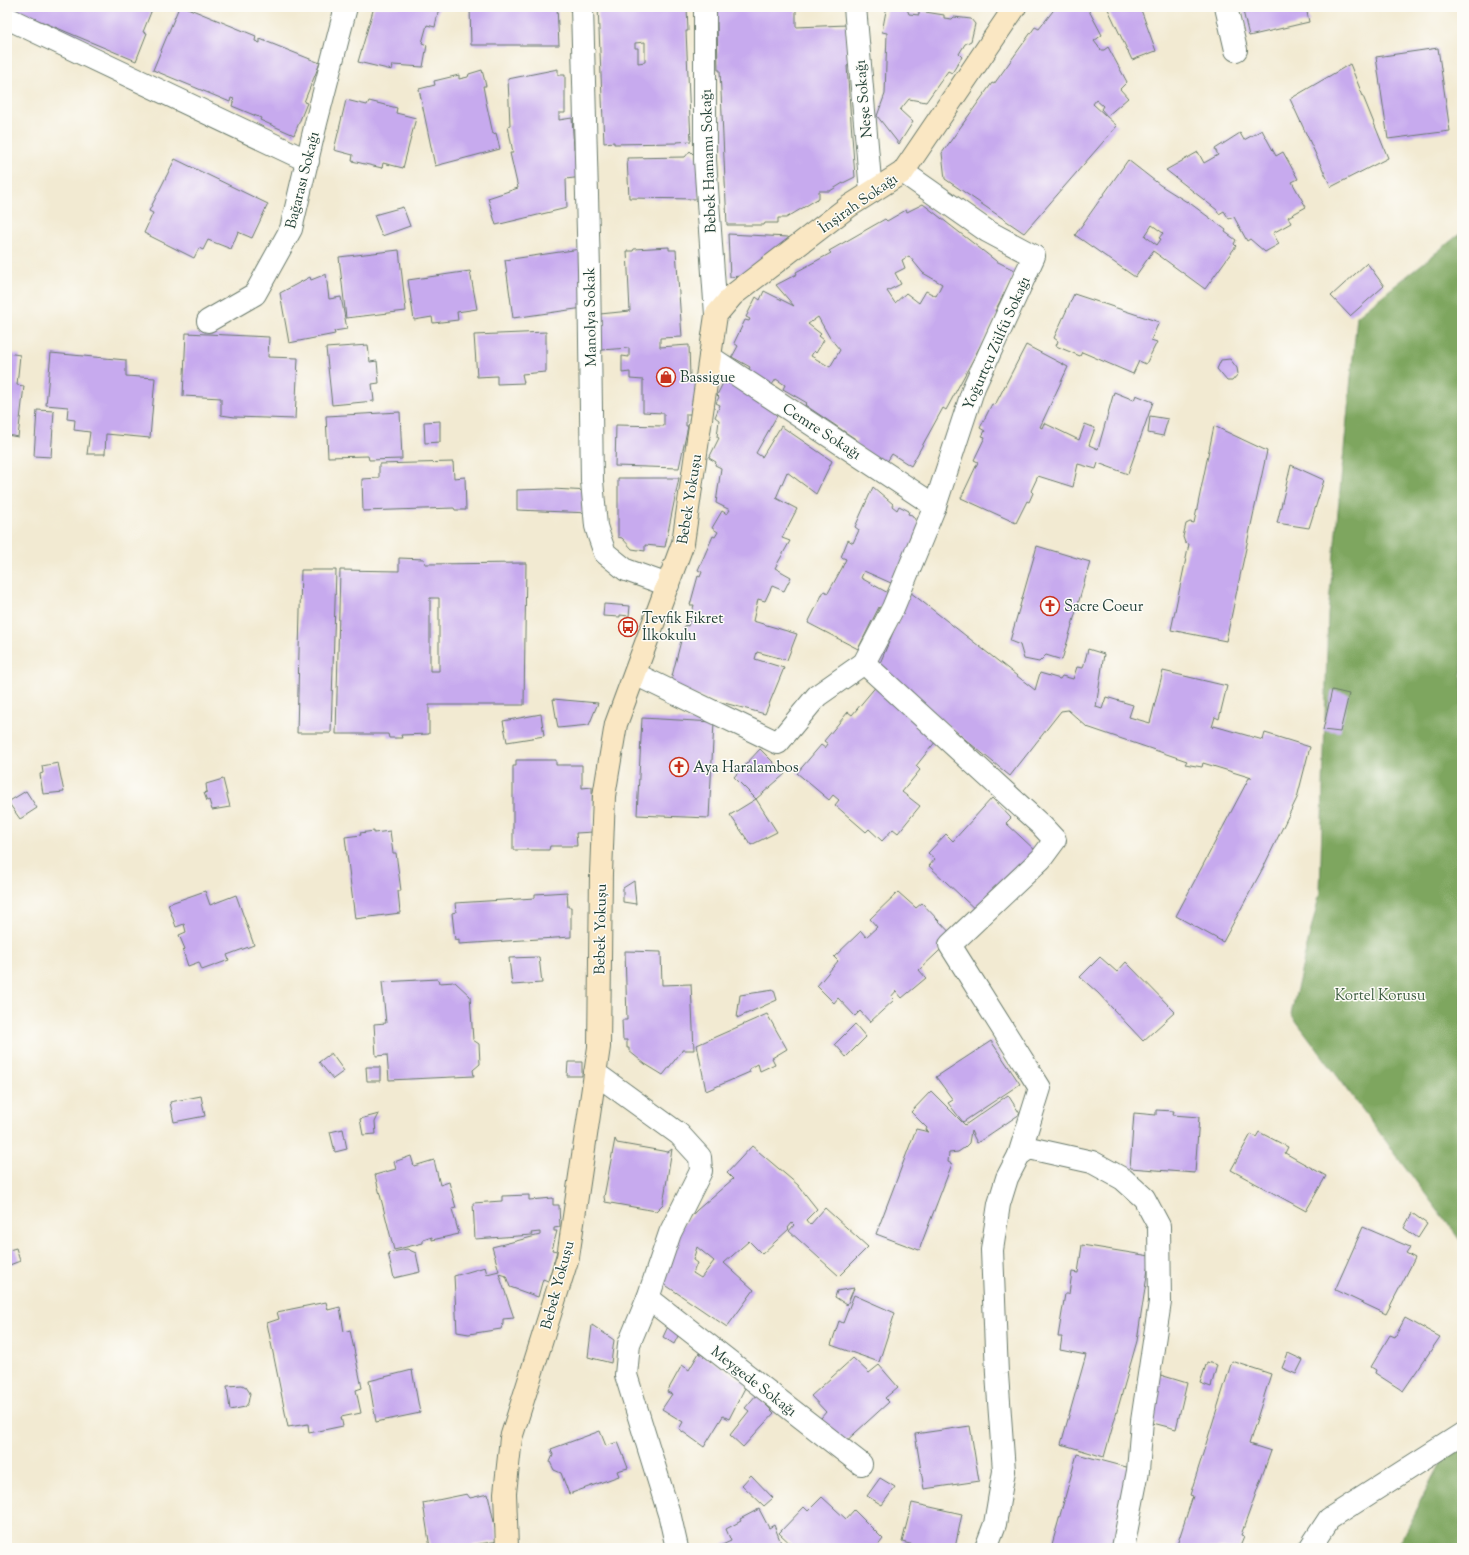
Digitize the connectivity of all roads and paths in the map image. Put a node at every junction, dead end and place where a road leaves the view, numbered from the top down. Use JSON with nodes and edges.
{"nodes":[{"id":1,"x":346,"y":7,"type":"edge"},
{"id":2,"x":582,"y":7,"type":"edge"},
{"id":3,"x":705,"y":7,"type":"edge"},
{"id":4,"x":855,"y":7,"type":"edge"},
{"id":5,"x":1015,"y":7,"type":"edge"},
{"id":6,"x":1226,"y":7,"type":"edge"},
{"id":7,"x":7,"y":18,"type":"edge"},
{"id":8,"x":1236,"y":50,"type":"dead end"},
{"id":9,"x":308,"y":161,"type":"junction"},
{"id":10,"x":903,"y":172,"type":"junction"},
{"id":11,"x":871,"y":192,"type":"junction"},
{"id":12,"x":716,"y":315,"type":"junction"},
{"id":13,"x":208,"y":321,"type":"dead end"},
{"id":14,"x":710,"y":357,"type":"junction"},
{"id":15,"x":935,"y":506,"type":"junction"},
{"id":16,"x":668,"y":585,"type":"junction"},
{"id":17,"x":864,"y":663,"type":"junction"},
{"id":18,"x":634,"y":674,"type":"junction"},
{"id":19,"x":595,"y":1073,"type":"junction"},
{"id":20,"x":1019,"y":1155,"type":"junction"},
{"id":21,"x":648,"y":1298,"type":"junction"},
{"id":22,"x":1462,"y":1434,"type":"edge"},
{"id":23,"x":861,"y":1464,"type":"dead end"},
{"id":24,"x":507,"y":1548,"type":"edge"},
{"id":25,"x":677,"y":1548,"type":"edge"},
{"id":26,"x":986,"y":1548,"type":"edge"},
{"id":27,"x":1123,"y":1548,"type":"edge"},
{"id":28,"x":1310,"y":1548,"type":"edge"}],
"edges":[{"from":1,"to":9,"type":"street","name":"Bağarası Sokağı"},
{"from":2,"to":16,"type":"street","name":"Manolya Sokak"},
{"from":3,"to":12,"type":"street","name":"Bebek Hamamı Sokağı"},
{"from":4,"to":11,"type":"street","name":"Neşe Sokağı"},
{"from":5,"to":10,"type":"street","name":"İnşirah Sokağı"},
{"from":6,"to":8,"type":"street"},
{"from":7,"to":9,"type":"street"},
{"from":9,"to":13,"type":"street","name":"Bağarası Sokağı"},
{"from":10,"to":11,"type":"street","name":"İnşirah Sokağı"},
{"from":10,"to":15,"type":"street","name":"Yoğurtçu Zülfü Sokağı"},
{"from":11,"to":12,"type":"street","name":"İnşirah Sokağı"},
{"from":12,"to":14,"type":"street","name":"Bebek Yokuşu"},
{"from":14,"to":15,"type":"street","name":"Cemre Sokağı"},
{"from":14,"to":16,"type":"street","name":"Bebek Yokuşu"},
{"from":15,"to":17,"type":"street","name":"Yoğurtçu Zülfü Sokağı"},
{"from":16,"to":18,"type":"street","name":"Bebek Yokuşu"},
{"from":17,"to":18,"type":"street"},
{"from":17,"to":20,"type":"street"},
{"from":18,"to":19,"type":"street","name":"Bebek Yokuşu"},
{"from":19,"to":21,"type":"street"},
{"from":19,"to":24,"type":"street","name":"Bebek Yokuşu"},
{"from":20,"to":26,"type":"street"},
{"from":20,"to":27,"type":"street"},
{"from":21,"to":23,"type":"street","name":"Meygede Sokağı"},
{"from":21,"to":25,"type":"street"},
{"from":22,"to":28,"type":"street"}]}
